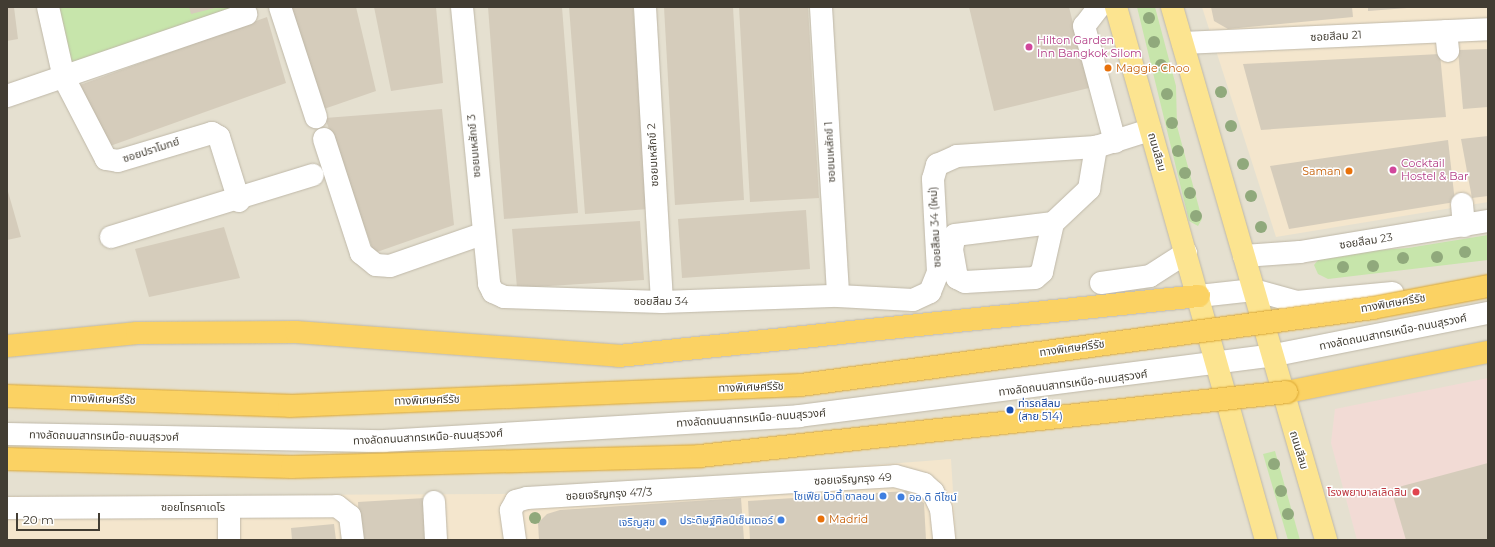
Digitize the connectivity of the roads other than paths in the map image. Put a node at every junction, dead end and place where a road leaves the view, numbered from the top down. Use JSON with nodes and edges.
{"nodes":[{"id":1,"x":48,"y":7,"type":"edge"},
{"id":2,"x":280,"y":7,"type":"edge"},
{"id":3,"x":462,"y":7,"type":"edge"},
{"id":4,"x":645,"y":7,"type":"edge"},
{"id":5,"x":821,"y":7,"type":"edge"},
{"id":6,"x":1099,"y":7,"type":"edge"},
{"id":7,"x":1116,"y":7,"type":"edge"},
{"id":8,"x":1172,"y":7,"type":"edge"},
{"id":9,"x":246,"y":14,"type":"dead end"},
{"id":10,"x":1488,"y":29,"type":"edge"},
{"id":11,"x":1183,"y":43,"type":"junction"},
{"id":12,"x":64,"y":78,"type":"junction"},
{"id":13,"x":7,"y":96,"type":"edge"},
{"id":14,"x":316,"y":117,"type":"dead end"},
{"id":15,"x":1150,"y":130,"type":"junction"},
{"id":16,"x":324,"y":139,"type":"dead end"},
{"id":17,"x":1106,"y":144,"type":"junction"},
{"id":18,"x":313,"y":175,"type":"dead end"},
{"id":19,"x":239,"y":200,"type":"junction"},
{"id":20,"x":1462,"y":204,"type":"dead end"},
{"id":21,"x":1488,"y":221,"type":"edge"},
{"id":22,"x":1053,"y":223,"type":"junction"},
{"id":23,"x":1464,"y":226,"type":"junction"},
{"id":24,"x":482,"y":234,"type":"junction"},
{"id":25,"x":111,"y":237,"type":"dead end"},
{"id":26,"x":1186,"y":253,"type":"junction"},
{"id":27,"x":1244,"y":256,"type":"junction"},
{"id":28,"x":1488,"y":276,"type":"edge"},
{"id":29,"x":1101,"y":283,"type":"dead end"},
{"id":30,"x":489,"y":284,"type":"joint"},
{"id":31,"x":1488,"y":286,"type":"edge"},
{"id":32,"x":1254,"y":290,"type":"junction"},
{"id":33,"x":838,"y":296,"type":"junction"},
{"id":34,"x":1199,"y":296,"type":"junction"},
{"id":35,"x":662,"y":302,"type":"junction"},
{"id":36,"x":1488,"y":313,"type":"edge"},
{"id":37,"x":7,"y":346,"type":"edge"},
{"id":38,"x":1488,"y":352,"type":"edge"},
{"id":39,"x":1270,"y":356,"type":"junction"},
{"id":40,"x":1214,"y":365,"type":"junction"},
{"id":41,"x":7,"y":396,"type":"edge"},
{"id":42,"x":7,"y":434,"type":"edge"},
{"id":43,"x":7,"y":458,"type":"edge"},
{"id":44,"x":744,"y":486,"type":"joint"},
{"id":45,"x":434,"y":502,"type":"dead end"},
{"id":46,"x":229,"y":507,"type":"junction"},
{"id":47,"x":7,"y":508,"type":"edge"},
{"id":48,"x":229,"y":540,"type":"edge"},
{"id":49,"x":353,"y":540,"type":"edge"},
{"id":50,"x":436,"y":540,"type":"edge"},
{"id":51,"x":515,"y":540,"type":"edge"},
{"id":52,"x":944,"y":540,"type":"edge"},
{"id":53,"x":1266,"y":540,"type":"edge"},
{"id":54,"x":1326,"y":540,"type":"edge"}],
"edges":[{"from":1,"to":12,"type":"street","name":"ซอยปราโมทย์"},
{"from":2,"to":14,"type":"street"},
{"from":3,"to":24,"type":"street","name":"ซอยมเหสักข์ 3"},
{"from":4,"to":35,"type":"street","name":"ซอยมเหสักข์ 2"},
{"from":5,"to":33,"type":"street","name":"ซอยมเหสักข์ 1"},
{"from":6,"to":17,"type":"street"},
{"from":7,"to":15,"type":"main road","name":"ถนนสีลม"},
{"from":8,"to":11,"type":"main road","name":"ถนนสีลม"},
{"from":9,"to":12,"type":"street"},
{"from":10,"to":11,"type":"street","name":"ซอยสีลม 21"},
{"from":11,"to":27,"type":"main road","name":"ถนนสีลม"},
{"from":12,"to":13,"type":"street"},
{"from":12,"to":19,"type":"street","name":"ซอยปราโมทย์"},
{"from":15,"to":17,"type":"street","name":"ซอยสีลม 34 (ใหม่)"},
{"from":15,"to":26,"type":"main road","name":"ถนนสีลม"},
{"from":16,"to":24,"type":"street"},
{"from":17,"to":22,"type":"street"},
{"from":17,"to":33,"type":"street","name":"ซอยสีลม 34 (ใหม่)"},
{"from":18,"to":19,"type":"street"},
{"from":19,"to":25,"type":"street"},
{"from":20,"to":23,"type":"street"},
{"from":21,"to":23,"type":"street","name":"ซอยสีลม 23"},
{"from":22,"to":22,"type":"street"},
{"from":23,"to":27,"type":"street","name":"ซอยสีลม 23"},
{"from":24,"to":30,"type":"street","name":"ซอยมเหสักข์ 3"},
{"from":26,"to":29,"type":"street"},
{"from":26,"to":34,"type":"main road","name":"ถนนสีลม"},
{"from":27,"to":32,"type":"main road","name":"ถนนสีลม"},
{"from":28,"to":32,"type":"street"},
{"from":30,"to":35,"type":"street","name":"ซอยสีลม 34"},
{"from":31,"to":41,"type":"highway","name":"ทางพิเศษศรีรัช","bridge":true},
{"from":32,"to":34,"type":"street"},
{"from":32,"to":39,"type":"main road","name":"ถนนสีลม"},
{"from":33,"to":35,"type":"street","name":"ซอยสีลม 34"},
{"from":34,"to":37,"type":"highway"},
{"from":34,"to":40,"type":"main road","name":"ถนนสีลม"},
{"from":36,"to":39,"type":"street","name":"ทางลัดถนนสาทรเหนือ-ถนนสุรวงศ์"},
{"from":38,"to":43,"type":"highway","bridge":true},
{"from":39,"to":40,"type":"street","name":"ทางลัดถนนสาทรเหนือ-ถนนสุรวงศ์"},
{"from":39,"to":54,"type":"main road","name":"ถนนสีลม"},
{"from":40,"to":42,"type":"street","name":"ทางลัดถนนสาทรเหนือ-ถนนสุรวงศ์"},
{"from":40,"to":53,"type":"main road","name":"ถนนสีลม"},
{"from":44,"to":51,"type":"street","name":"ซอยเจริญกรุง 47/3"},
{"from":44,"to":52,"type":"street","name":"ซอยเจริญกรุง 49"},
{"from":45,"to":50,"type":"street"},
{"from":46,"to":47,"type":"street","name":"ซอยโทรคาเดโร"},
{"from":46,"to":48,"type":"street"},
{"from":46,"to":49,"type":"street","name":"ซอยโทรคาเดโร"}]}
